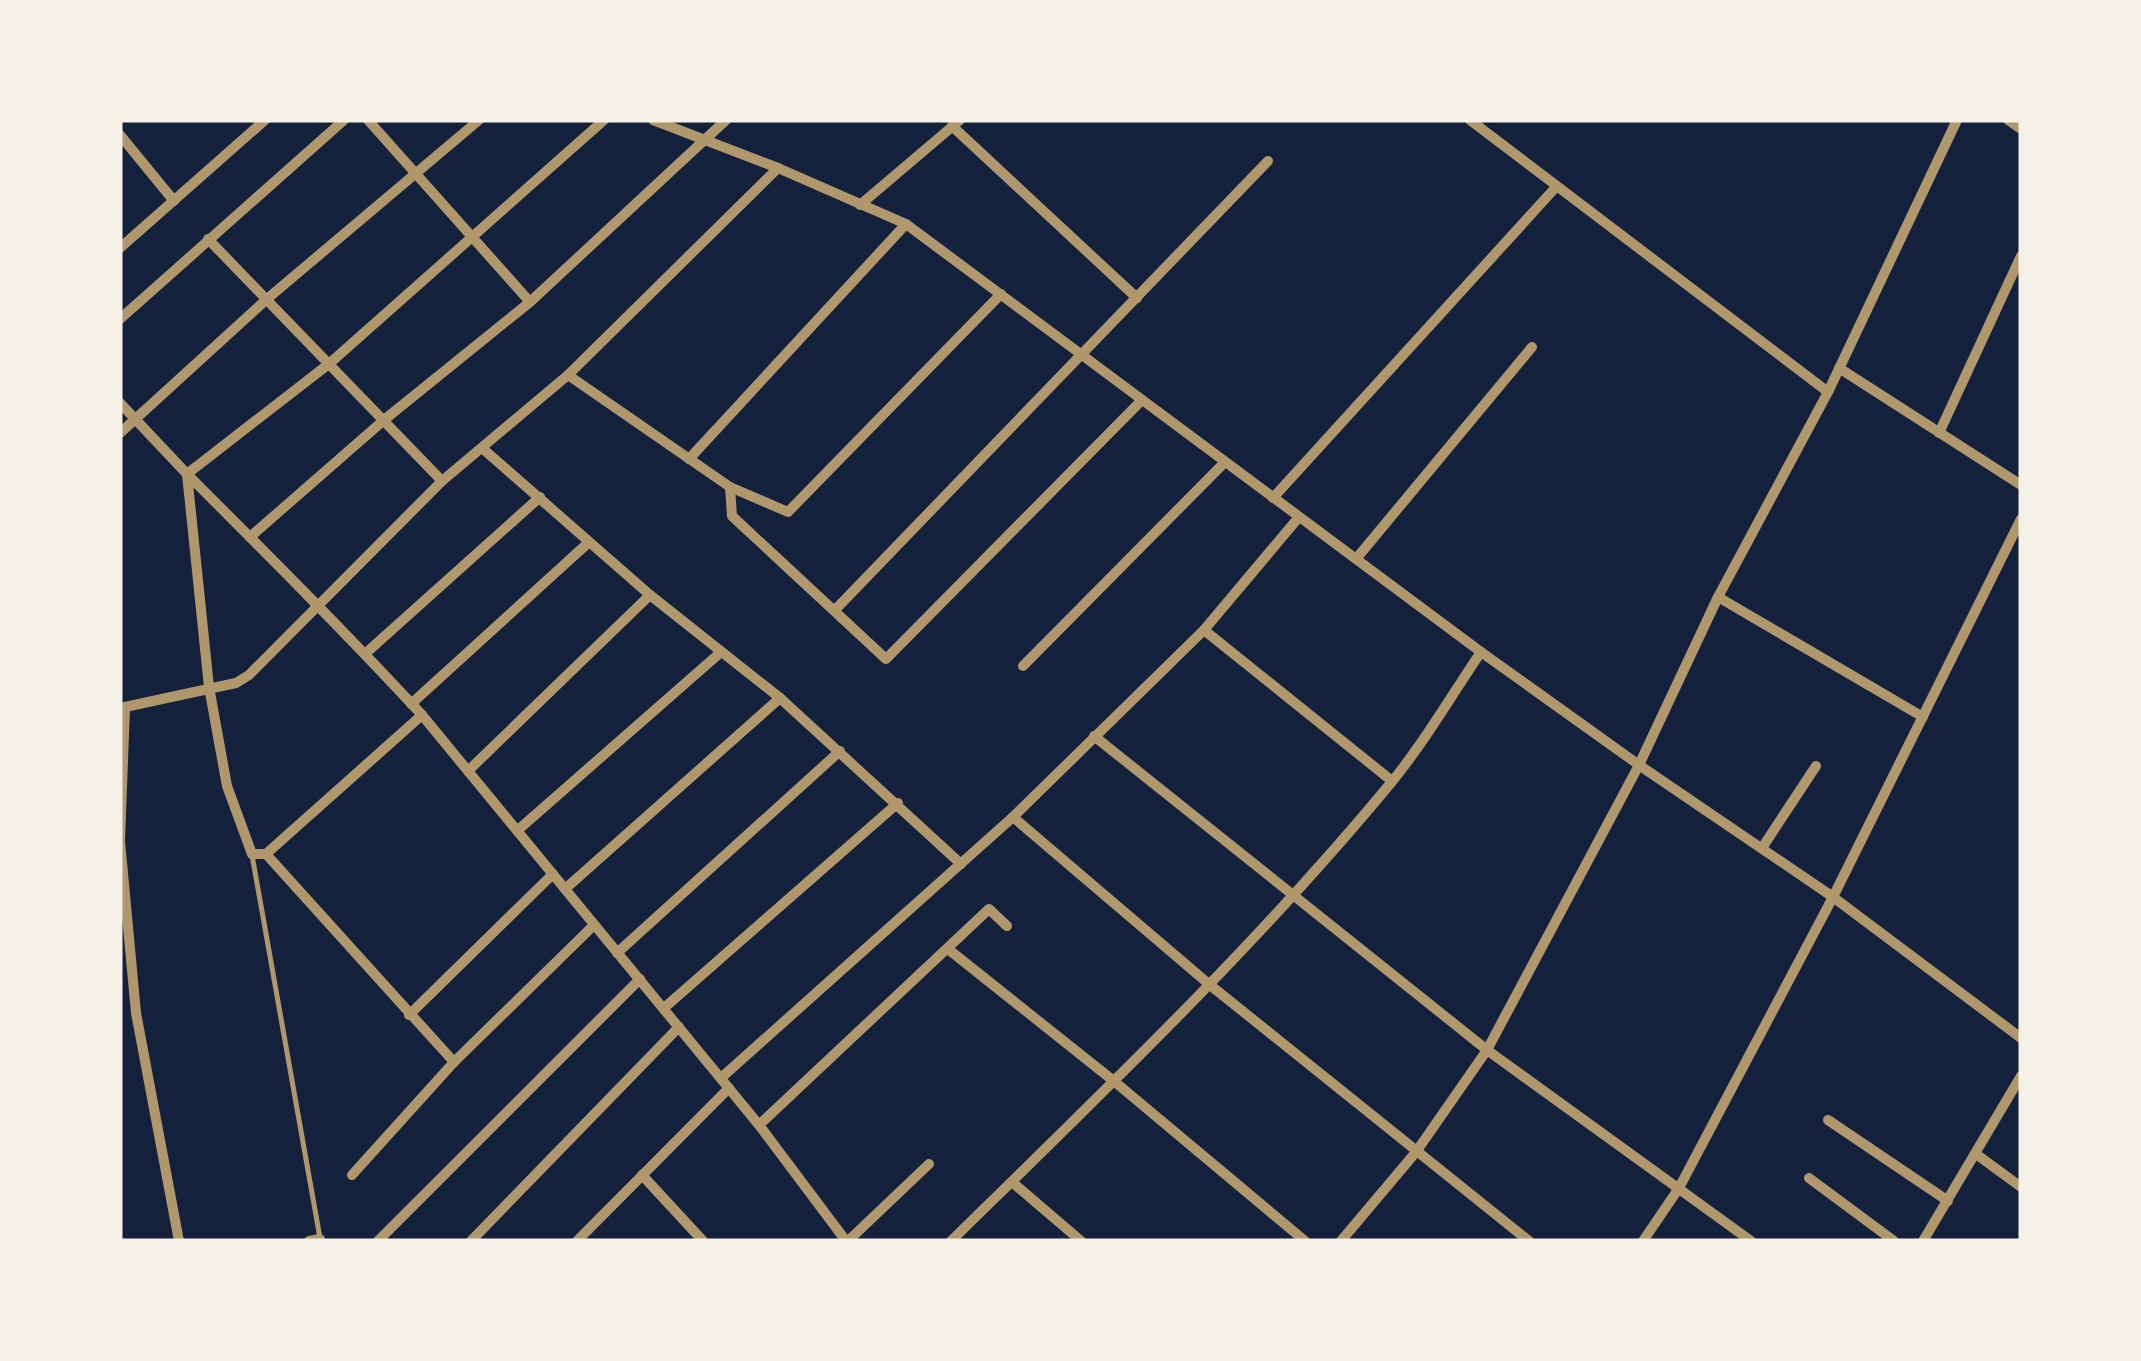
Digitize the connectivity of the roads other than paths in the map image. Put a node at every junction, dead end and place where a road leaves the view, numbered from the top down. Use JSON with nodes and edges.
{"nodes":[{"id":1,"x":265,"y":120,"type":"edge"},
{"id":2,"x":344,"y":120,"type":"edge"},
{"id":3,"x":368,"y":120,"type":"edge"},
{"id":4,"x":479,"y":120,"type":"edge"},
{"id":5,"x":604,"y":120,"type":"edge"},
{"id":6,"x":653,"y":120,"type":"edge"},
{"id":7,"x":726,"y":120,"type":"edge"},
{"id":8,"x":1470,"y":120,"type":"edge"},
{"id":9,"x":1957,"y":120,"type":"edge"},
{"id":10,"x":2008,"y":120,"type":"edge"},
{"id":11,"x":956,"y":123,"type":"edge"},
{"id":12,"x":2021,"y":129,"type":"edge"},
{"id":13,"x":120,"y":135,"type":"edge"},
{"id":14,"x":701,"y":140,"type":"junction"},
{"id":15,"x":1268,"y":162,"type":"dead end"},
{"id":16,"x":778,"y":168,"type":"junction"},
{"id":17,"x":414,"y":172,"type":"junction"},
{"id":18,"x":1556,"y":187,"type":"junction"},
{"id":19,"x":174,"y":201,"type":"junction"},
{"id":20,"x":860,"y":205,"type":"junction"},
{"id":21,"x":906,"y":224,"type":"junction"},
{"id":22,"x":473,"y":238,"type":"junction"},
{"id":23,"x":208,"y":239,"type":"junction"},
{"id":24,"x":120,"y":248,"type":"edge"},
{"id":25,"x":2021,"y":256,"type":"edge"},
{"id":26,"x":1000,"y":294,"type":"junction"},
{"id":27,"x":267,"y":298,"type":"junction"},
{"id":28,"x":1137,"y":298,"type":"junction"},
{"id":29,"x":530,"y":302,"type":"junction"},
{"id":30,"x":120,"y":319,"type":"edge"},
{"id":31,"x":1532,"y":348,"type":"dead end"},
{"id":32,"x":1082,"y":355,"type":"junction"},
{"id":33,"x":330,"y":364,"type":"junction"},
{"id":34,"x":1838,"y":368,"type":"junction"},
{"id":35,"x":568,"y":376,"type":"junction"},
{"id":36,"x":1828,"y":392,"type":"junction"},
{"id":37,"x":1142,"y":400,"type":"junction"},
{"id":38,"x":120,"y":403,"type":"edge"},
{"id":39,"x":135,"y":419,"type":"junction"},
{"id":40,"x":384,"y":420,"type":"junction"},
{"id":41,"x":120,"y":433,"type":"edge"},
{"id":42,"x":1939,"y":433,"type":"junction"},
{"id":43,"x":482,"y":448,"type":"junction"},
{"id":44,"x":689,"y":459,"type":"junction"},
{"id":45,"x":1226,"y":462,"type":"junction"},
{"id":46,"x":187,"y":474,"type":"junction"},
{"id":47,"x":442,"y":480,"type":"junction"},
{"id":48,"x":2021,"y":484,"type":"edge"},
{"id":49,"x":730,"y":487,"type":"junction"},
{"id":50,"x":540,"y":497,"type":"junction"},
{"id":51,"x":1273,"y":498,"type":"junction"},
{"id":52,"x":1299,"y":517,"type":"junction"},
{"id":53,"x":2021,"y":519,"type":"edge"},
{"id":54,"x":250,"y":537,"type":"junction"},
{"id":55,"x":588,"y":542,"type":"junction"},
{"id":56,"x":1356,"y":559,"type":"junction"},
{"id":57,"x":650,"y":595,"type":"junction"},
{"id":58,"x":1718,"y":597,"type":"junction"},
{"id":59,"x":314,"y":606,"type":"junction"},
{"id":60,"x":835,"y":610,"type":"junction"},
{"id":61,"x":1204,"y":630,"type":"junction"},
{"id":62,"x":721,"y":652,"type":"junction"},
{"id":63,"x":1481,"y":652,"type":"junction"},
{"id":64,"x":366,"y":654,"type":"junction"},
{"id":65,"x":1023,"y":666,"type":"dead end"},
{"id":66,"x":210,"y":687,"type":"junction"},
{"id":67,"x":780,"y":698,"type":"junction"},
{"id":68,"x":411,"y":704,"type":"junction"},
{"id":69,"x":422,"y":716,"type":"junction"},
{"id":70,"x":1923,"y":717,"type":"junction"},
{"id":71,"x":1094,"y":736,"type":"junction"},
{"id":72,"x":840,"y":751,"type":"junction"},
{"id":73,"x":1639,"y":765,"type":"junction"},
{"id":74,"x":1816,"y":766,"type":"dead end"},
{"id":75,"x":468,"y":771,"type":"junction"},
{"id":76,"x":1392,"y":781,"type":"junction"},
{"id":77,"x":898,"y":803,"type":"junction"},
{"id":78,"x":1013,"y":817,"type":"junction"},
{"id":79,"x":518,"y":830,"type":"junction"},
{"id":80,"x":1762,"y":848,"type":"junction"},
{"id":81,"x":252,"y":854,"type":"junction"},
{"id":82,"x":266,"y":854,"type":"junction"},
{"id":83,"x":961,"y":864,"type":"junction"},
{"id":84,"x":552,"y":874,"type":"junction"},
{"id":85,"x":564,"y":890,"type":"junction"},
{"id":86,"x":1293,"y":895,"type":"junction"},
{"id":87,"x":1833,"y":898,"type":"junction"},
{"id":88,"x":593,"y":926,"type":"junction"},
{"id":89,"x":1007,"y":926,"type":"dead end"},
{"id":90,"x":948,"y":949,"type":"junction"},
{"id":91,"x":617,"y":952,"type":"junction"},
{"id":92,"x":640,"y":979,"type":"junction"},
{"id":93,"x":1210,"y":986,"type":"junction"},
{"id":94,"x":664,"y":1008,"type":"junction"},
{"id":95,"x":409,"y":1014,"type":"junction"},
{"id":96,"x":679,"y":1027,"type":"junction"},
{"id":97,"x":2021,"y":1038,"type":"edge"},
{"id":98,"x":1486,"y":1050,"type":"junction"},
{"id":99,"x":454,"y":1062,"type":"junction"},
{"id":100,"x":2021,"y":1076,"type":"edge"},
{"id":101,"x":1115,"y":1082,"type":"junction"},
{"id":102,"x":725,"y":1083,"type":"junction"},
{"id":103,"x":1828,"y":1120,"type":"dead end"},
{"id":104,"x":759,"y":1125,"type":"junction"},
{"id":105,"x":1416,"y":1152,"type":"junction"},
{"id":106,"x":1976,"y":1154,"type":"junction"},
{"id":107,"x":929,"y":1164,"type":"dead end"},
{"id":108,"x":352,"y":1174,"type":"dead end"},
{"id":109,"x":642,"y":1176,"type":"junction"},
{"id":110,"x":1808,"y":1178,"type":"dead end"},
{"id":111,"x":1012,"y":1182,"type":"junction"},
{"id":112,"x":2021,"y":1186,"type":"edge"},
{"id":113,"x":1679,"y":1188,"type":"junction"},
{"id":114,"x":1948,"y":1200,"type":"junction"},
{"id":115,"x":317,"y":1240,"type":"edge"},
{"id":116,"x":179,"y":1241,"type":"edge"},
{"id":117,"x":378,"y":1241,"type":"edge"},
{"id":118,"x":471,"y":1241,"type":"edge"},
{"id":119,"x":578,"y":1241,"type":"edge"},
{"id":120,"x":702,"y":1241,"type":"edge"},
{"id":121,"x":847,"y":1241,"type":"edge"},
{"id":122,"x":951,"y":1241,"type":"edge"},
{"id":123,"x":1081,"y":1241,"type":"edge"},
{"id":124,"x":1305,"y":1241,"type":"edge"},
{"id":125,"x":1341,"y":1241,"type":"edge"},
{"id":126,"x":1530,"y":1241,"type":"edge"},
{"id":127,"x":1643,"y":1241,"type":"edge"},
{"id":128,"x":1751,"y":1241,"type":"edge"},
{"id":129,"x":1894,"y":1241,"type":"edge"},
{"id":130,"x":1922,"y":1241,"type":"edge"}],
"edges":[{"from":1,"to":19,"type":"street"},
{"from":2,"to":23,"type":"street"},
{"from":3,"to":17,"type":"street"},
{"from":4,"to":17,"type":"street"},
{"from":5,"to":22,"type":"street"},
{"from":6,"to":14,"type":"street"},
{"from":7,"to":14,"type":"street"},
{"from":8,"to":18,"type":"street"},
{"from":9,"to":34,"type":"street"},
{"from":10,"to":12,"type":"street"},
{"from":11,"to":20,"type":"street"},
{"from":11,"to":28,"type":"street"},
{"from":13,"to":19,"type":"street"},
{"from":14,"to":16,"type":"street"},
{"from":14,"to":29,"type":"street"},
{"from":15,"to":28,"type":"street"},
{"from":16,"to":20,"type":"street"},
{"from":16,"to":35,"type":"street"},
{"from":17,"to":22,"type":"street"},
{"from":17,"to":27,"type":"street"},
{"from":18,"to":36,"type":"street"},
{"from":18,"to":51,"type":"street"},
{"from":19,"to":24,"type":"street"},
{"from":20,"to":21,"type":"street"},
{"from":21,"to":26,"type":"street"},
{"from":21,"to":44,"type":"street"},
{"from":22,"to":29,"type":"street"},
{"from":22,"to":33,"type":"street"},
{"from":23,"to":27,"type":"street"},
{"from":23,"to":30,"type":"street"},
{"from":25,"to":42,"type":"street"},
{"from":26,"to":32,"type":"street"},
{"from":26,"to":49,"type":"street"},
{"from":27,"to":33,"type":"street"},
{"from":27,"to":39,"type":"street"},
{"from":28,"to":32,"type":"street"},
{"from":29,"to":40,"type":"street"},
{"from":31,"to":56,"type":"street"},
{"from":32,"to":37,"type":"street"},
{"from":32,"to":60,"type":"street"},
{"from":33,"to":40,"type":"street"},
{"from":33,"to":46,"type":"street"},
{"from":34,"to":36,"type":"street"},
{"from":34,"to":42,"type":"street"},
{"from":35,"to":43,"type":"street"},
{"from":35,"to":44,"type":"street"},
{"from":36,"to":58,"type":"street"},
{"from":37,"to":45,"type":"street"},
{"from":37,"to":60,"type":"street"},
{"from":38,"to":39,"type":"street"},
{"from":39,"to":41,"type":"street"},
{"from":39,"to":46,"type":"street"},
{"from":40,"to":47,"type":"street"},
{"from":40,"to":54,"type":"street"},
{"from":42,"to":48,"type":"street"},
{"from":43,"to":47,"type":"street"},
{"from":43,"to":50,"type":"street"},
{"from":44,"to":49,"type":"street"},
{"from":45,"to":51,"type":"street"},
{"from":45,"to":65,"type":"street"},
{"from":46,"to":54,"type":"street"},
{"from":46,"to":66,"type":"street"},
{"from":47,"to":59,"type":"street"},
{"from":49,"to":60,"type":"street"},
{"from":50,"to":55,"type":"street"},
{"from":50,"to":64,"type":"street"},
{"from":51,"to":52,"type":"street"},
{"from":52,"to":56,"type":"street"},
{"from":52,"to":61,"type":"street"},
{"from":53,"to":70,"type":"street"},
{"from":54,"to":59,"type":"street"},
{"from":55,"to":57,"type":"street"},
{"from":55,"to":68,"type":"street"},
{"from":56,"to":63,"type":"street"},
{"from":57,"to":62,"type":"street"},
{"from":57,"to":75,"type":"street"},
{"from":58,"to":70,"type":"street"},
{"from":58,"to":73,"type":"street"},
{"from":59,"to":64,"type":"street"},
{"from":59,"to":66,"type":"street"},
{"from":61,"to":71,"type":"street"},
{"from":61,"to":76,"type":"street"},
{"from":62,"to":67,"type":"street"},
{"from":62,"to":79,"type":"street"},
{"from":63,"to":73,"type":"street"},
{"from":63,"to":76,"type":"street"},
{"from":64,"to":68,"type":"street"},
{"from":66,"to":81,"type":"street"},
{"from":66,"to":116,"type":"street"},
{"from":67,"to":72,"type":"street"},
{"from":67,"to":85,"type":"street"},
{"from":68,"to":69,"type":"street"},
{"from":69,"to":75,"type":"street"},
{"from":69,"to":82,"type":"street"},
{"from":70,"to":87,"type":"street"},
{"from":71,"to":78,"type":"street"},
{"from":71,"to":86,"type":"street"},
{"from":72,"to":77,"type":"street"},
{"from":72,"to":91,"type":"street"},
{"from":73,"to":80,"type":"street"},
{"from":73,"to":98,"type":"street"},
{"from":74,"to":80,"type":"street"},
{"from":75,"to":79,"type":"street"},
{"from":76,"to":86,"type":"street"},
{"from":77,"to":83,"type":"street"},
{"from":77,"to":94,"type":"street"},
{"from":78,"to":83,"type":"street"},
{"from":78,"to":93,"type":"street"},
{"from":79,"to":84,"type":"street"},
{"from":80,"to":87,"type":"street"},
{"from":81,"to":82,"type":"street"},
{"from":81,"to":115,"type":"lane"},
{"from":82,"to":95,"type":"street"},
{"from":83,"to":102,"type":"street"},
{"from":84,"to":85,"type":"street"},
{"from":84,"to":95,"type":"street"},
{"from":85,"to":88,"type":"street"},
{"from":86,"to":93,"type":"street"},
{"from":86,"to":98,"type":"street"},
{"from":87,"to":97,"type":"street"},
{"from":87,"to":113,"type":"street"},
{"from":88,"to":91,"type":"street"},
{"from":88,"to":99,"type":"street"},
{"from":89,"to":90,"type":"street"},
{"from":90,"to":101,"type":"street"},
{"from":90,"to":104,"type":"street"},
{"from":91,"to":92,"type":"street"},
{"from":92,"to":94,"type":"street"},
{"from":92,"to":117,"type":"street"},
{"from":93,"to":101,"type":"street"},
{"from":93,"to":105,"type":"street"},
{"from":94,"to":96,"type":"street"},
{"from":95,"to":99,"type":"street"},
{"from":96,"to":102,"type":"street"},
{"from":96,"to":118,"type":"street"},
{"from":98,"to":105,"type":"street"},
{"from":98,"to":113,"type":"street"},
{"from":99,"to":108,"type":"street"},
{"from":100,"to":106,"type":"street"},
{"from":101,"to":111,"type":"street"},
{"from":101,"to":124,"type":"street"},
{"from":102,"to":104,"type":"street"},
{"from":102,"to":109,"type":"street"},
{"from":103,"to":114,"type":"street"},
{"from":104,"to":121,"type":"street"},
{"from":105,"to":125,"type":"street"},
{"from":105,"to":126,"type":"street"},
{"from":106,"to":112,"type":"street"},
{"from":106,"to":114,"type":"street"},
{"from":107,"to":121,"type":"street"},
{"from":109,"to":119,"type":"street"},
{"from":109,"to":120,"type":"street"},
{"from":110,"to":129,"type":"street"},
{"from":111,"to":122,"type":"street"},
{"from":111,"to":123,"type":"street"},
{"from":113,"to":127,"type":"street"},
{"from":113,"to":128,"type":"street"},
{"from":114,"to":130,"type":"street"}]}
